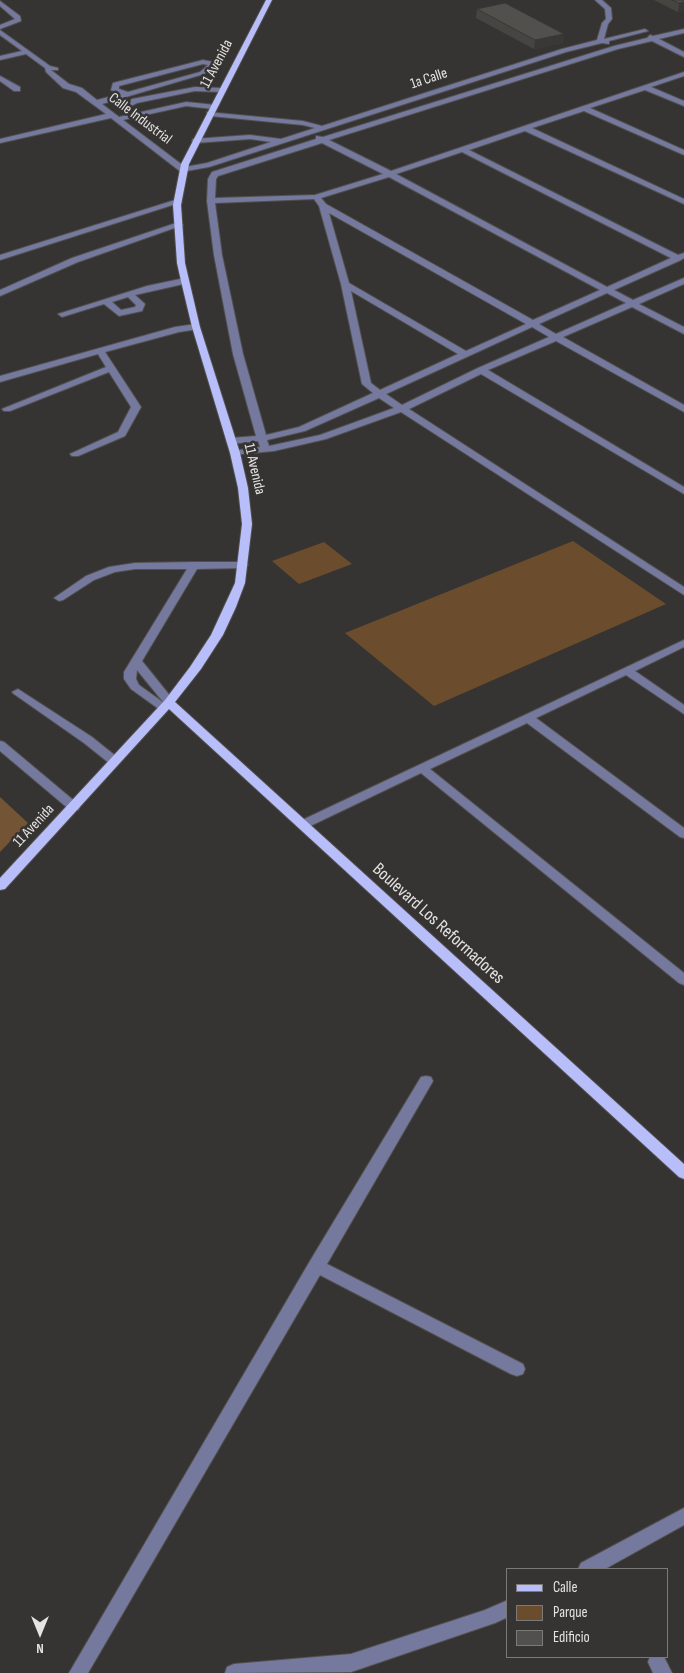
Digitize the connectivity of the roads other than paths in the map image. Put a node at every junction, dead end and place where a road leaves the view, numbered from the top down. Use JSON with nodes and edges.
{"nodes":[{"id":1,"x":269,"y":0,"type":"edge"},
{"id":2,"x":598,"y":0,"type":"edge"},
{"id":3,"x":0,"y":2,"type":"edge"},
{"id":4,"x":684,"y":23,"type":"edge"},
{"id":5,"x":675,"y":24,"type":"dead end"},
{"id":6,"x":0,"y":27,"type":"edge"},
{"id":7,"x":656,"y":28,"type":"dead end"},
{"id":8,"x":684,"y":31,"type":"edge"},
{"id":9,"x":0,"y":32,"type":"edge"},
{"id":10,"x":650,"y":37,"type":"junction"},
{"id":11,"x":600,"y":40,"type":"junction"},
{"id":12,"x":616,"y":46,"type":"junction"},
{"id":13,"x":28,"y":52,"type":"junction"},
{"id":14,"x":684,"y":55,"type":"edge"},
{"id":15,"x":0,"y":58,"type":"edge"},
{"id":16,"x":684,"y":74,"type":"edge"},
{"id":17,"x":0,"y":78,"type":"edge"},
{"id":18,"x":644,"y":87,"type":"junction"},
{"id":19,"x":17,"y":89,"type":"dead end"},
{"id":20,"x":221,"y":90,"type":"junction"},
{"id":21,"x":128,"y":94,"type":"junction"},
{"id":22,"x":96,"y":103,"type":"junction"},
{"id":23,"x":684,"y":104,"type":"edge"},
{"id":24,"x":123,"y":106,"type":"dead end"},
{"id":25,"x":584,"y":108,"type":"junction"},
{"id":26,"x":211,"y":110,"type":"junction"},
{"id":27,"x":113,"y":113,"type":"junction"},
{"id":28,"x":256,"y":128,"type":"junction"},
{"id":29,"x":322,"y":128,"type":"junction"},
{"id":30,"x":525,"y":128,"type":"junction"},
{"id":31,"x":308,"y":133,"type":"junction"},
{"id":32,"x":0,"y":141,"type":"edge"},
{"id":33,"x":196,"y":141,"type":"junction"},
{"id":34,"x":324,"y":141,"type":"junction"},
{"id":35,"x":281,"y":142,"type":"junction"},
{"id":36,"x":462,"y":149,"type":"junction"},
{"id":37,"x":684,"y":153,"type":"edge"},
{"id":38,"x":184,"y":170,"type":"junction"},
{"id":39,"x":390,"y":174,"type":"junction"},
{"id":40,"x":316,"y":197,"type":"junction"},
{"id":41,"x":211,"y":201,"type":"junction"},
{"id":42,"x":178,"y":202,"type":"junction"},
{"id":43,"x":684,"y":202,"type":"edge"},
{"id":44,"x":323,"y":206,"type":"junction"},
{"id":45,"x":178,"y":225,"type":"junction"},
{"id":46,"x":681,"y":257,"type":"edge"},
{"id":47,"x":0,"y":258,"type":"edge"},
{"id":48,"x":684,"y":280,"type":"edge"},
{"id":49,"x":185,"y":281,"type":"junction"},
{"id":50,"x":345,"y":284,"type":"junction"},
{"id":51,"x":606,"y":290,"type":"junction"},
{"id":52,"x":0,"y":293,"type":"edge"},
{"id":53,"x":129,"y":294,"type":"junction"},
{"id":54,"x":106,"y":301,"type":"junction"},
{"id":55,"x":632,"y":304,"type":"junction"},
{"id":56,"x":62,"y":314,"type":"dead end"},
{"id":57,"x":534,"y":323,"type":"junction"},
{"id":58,"x":196,"y":327,"type":"junction"},
{"id":59,"x":684,"y":331,"type":"edge"},
{"id":60,"x":558,"y":336,"type":"junction"},
{"id":61,"x":100,"y":351,"type":"junction"},
{"id":62,"x":464,"y":354,"type":"junction"},
{"id":63,"x":112,"y":368,"type":"junction"},
{"id":64,"x":481,"y":370,"type":"junction"},
{"id":65,"x":0,"y":380,"type":"edge"},
{"id":66,"x":378,"y":393,"type":"junction"},
{"id":67,"x":403,"y":408,"type":"junction"},
{"id":68,"x":7,"y":409,"type":"dead end"},
{"id":69,"x":684,"y":409,"type":"edge"},
{"id":70,"x":261,"y":438,"type":"junction"},
{"id":71,"x":231,"y":441,"type":"junction"},
{"id":72,"x":265,"y":449,"type":"junction"},
{"id":73,"x":235,"y":453,"type":"junction"},
{"id":74,"x":74,"y":454,"type":"dead end"},
{"id":75,"x":684,"y":491,"type":"edge"},
{"id":76,"x":243,"y":564,"type":"junction"},
{"id":77,"x":194,"y":565,"type":"junction"},
{"id":78,"x":684,"y":592,"type":"edge"},
{"id":79,"x":59,"y":598,"type":"dead end"},
{"id":80,"x":684,"y":643,"type":"edge"},
{"id":81,"x":136,"y":661,"type":"junction"},
{"id":82,"x":627,"y":670,"type":"junction"},
{"id":83,"x":18,"y":692,"type":"dead end"},
{"id":84,"x":166,"y":705,"type":"junction"},
{"id":85,"x":684,"y":710,"type":"edge"},
{"id":86,"x":528,"y":718,"type":"junction"},
{"id":87,"x":0,"y":745,"type":"edge"},
{"id":88,"x":113,"y":760,"type":"junction"},
{"id":89,"x":422,"y":768,"type":"junction"},
{"id":90,"x":74,"y":807,"type":"junction"},
{"id":91,"x":302,"y":825,"type":"junction"},
{"id":92,"x":684,"y":834,"type":"edge"},
{"id":93,"x":0,"y":886,"type":"edge"},
{"id":94,"x":684,"y":980,"type":"edge"},
{"id":95,"x":426,"y":1082,"type":"dead end"},
{"id":96,"x":684,"y":1172,"type":"edge"},
{"id":97,"x":316,"y":1266,"type":"junction"},
{"id":98,"x":517,"y":1369,"type":"dead end"},
{"id":99,"x":684,"y":1516,"type":"edge"},
{"id":100,"x":589,"y":1568,"type":"edge"},
{"id":101,"x":507,"y":1608,"type":"edge"},
{"id":102,"x":78,"y":1673,"type":"edge"},
{"id":103,"x":234,"y":1673,"type":"edge"}],
"edges":[{"from":1,"to":20,"type":"main road","name":"11 Avenida"},
{"from":2,"to":11,"type":"street"},
{"from":3,"to":6,"type":"street"},
{"from":4,"to":5,"type":"street"},
{"from":7,"to":11,"type":"street","name":"1a Calle"},
{"from":8,"to":10,"type":"street"},
{"from":9,"to":13,"type":"street","name":"Calle Industrial"},
{"from":10,"to":12,"type":"street"},
{"from":10,"to":14,"type":"street"},
{"from":11,"to":12,"type":"street"},
{"from":11,"to":29,"type":"street","name":"1a Calle"},
{"from":12,"to":34,"type":"street"},
{"from":13,"to":15,"type":"street"},
{"from":13,"to":22,"type":"street","name":"Calle Industrial"},
{"from":16,"to":18,"type":"street"},
{"from":17,"to":19,"type":"street"},
{"from":18,"to":23,"type":"street"},
{"from":18,"to":25,"type":"street"},
{"from":20,"to":24,"type":"street"},
{"from":20,"to":26,"type":"main road","name":"11 Avenida"},
{"from":21,"to":21,"type":"street"},
{"from":21,"to":22,"type":"street"},
{"from":22,"to":27,"type":"street","name":"Calle Industrial"},
{"from":25,"to":30,"type":"street"},
{"from":25,"to":37,"type":"street"},
{"from":26,"to":27,"type":"street"},
{"from":26,"to":28,"type":"street"},
{"from":26,"to":33,"type":"main road","name":"11 Avenida"},
{"from":27,"to":32,"type":"street"},
{"from":27,"to":38,"type":"street","name":"Calle Industrial"},
{"from":28,"to":29,"type":"street"},
{"from":28,"to":33,"type":"street"},
{"from":28,"to":35,"type":"street"},
{"from":29,"to":31,"type":"street","name":"1a Calle"},
{"from":30,"to":36,"type":"street"},
{"from":30,"to":43,"type":"street"},
{"from":31,"to":34,"type":"street"},
{"from":31,"to":35,"type":"street","name":"1a Calle"},
{"from":33,"to":38,"type":"main road","name":"11 Avenida"},
{"from":34,"to":39,"type":"street"},
{"from":34,"to":41,"type":"street"},
{"from":35,"to":38,"type":"street","name":"1a Calle"},
{"from":36,"to":39,"type":"street"},
{"from":36,"to":46,"type":"street"},
{"from":38,"to":42,"type":"main road","name":"11 Avenida"},
{"from":39,"to":40,"type":"street"},
{"from":39,"to":51,"type":"street"},
{"from":40,"to":41,"type":"street"},
{"from":40,"to":44,"type":"street"},
{"from":41,"to":70,"type":"street"},
{"from":42,"to":45,"type":"main road","name":"11 Avenida"},
{"from":42,"to":47,"type":"street"},
{"from":44,"to":50,"type":"street"},
{"from":44,"to":57,"type":"street"},
{"from":45,"to":49,"type":"main road","name":"11 Avenida"},
{"from":45,"to":52,"type":"street"},
{"from":46,"to":51,"type":"street"},
{"from":48,"to":55,"type":"street"},
{"from":49,"to":53,"type":"street"},
{"from":49,"to":58,"type":"main road","name":"11 Avenida"},
{"from":50,"to":62,"type":"street"},
{"from":50,"to":66,"type":"street"},
{"from":51,"to":55,"type":"street"},
{"from":51,"to":57,"type":"street"},
{"from":53,"to":54,"type":"street"},
{"from":53,"to":54,"type":"street"},
{"from":54,"to":56,"type":"street"},
{"from":55,"to":59,"type":"street"},
{"from":55,"to":60,"type":"street"},
{"from":57,"to":60,"type":"street"},
{"from":57,"to":62,"type":"street"},
{"from":58,"to":61,"type":"street"},
{"from":58,"to":71,"type":"main road","name":"11 Avenida"},
{"from":60,"to":64,"type":"street"},
{"from":60,"to":69,"type":"street"},
{"from":61,"to":63,"type":"street"},
{"from":61,"to":65,"type":"street"},
{"from":62,"to":66,"type":"street"},
{"from":63,"to":68,"type":"street"},
{"from":63,"to":74,"type":"street"},
{"from":64,"to":67,"type":"street"},
{"from":64,"to":75,"type":"street"},
{"from":66,"to":67,"type":"street"},
{"from":66,"to":70,"type":"street"},
{"from":67,"to":72,"type":"street"},
{"from":67,"to":78,"type":"street"},
{"from":70,"to":71,"type":"street"},
{"from":70,"to":72,"type":"street"},
{"from":71,"to":73,"type":"main road","name":"11 Avenida"},
{"from":72,"to":73,"type":"street"},
{"from":73,"to":76,"type":"main road","name":"11 Avenida"},
{"from":76,"to":77,"type":"street"},
{"from":76,"to":84,"type":"main road","name":"11 Avenida"},
{"from":77,"to":79,"type":"street"},
{"from":77,"to":81,"type":"street"},
{"from":80,"to":82,"type":"street"},
{"from":81,"to":84,"type":"street"},
{"from":81,"to":84,"type":"street"},
{"from":82,"to":85,"type":"street"},
{"from":82,"to":86,"type":"street"},
{"from":83,"to":88,"type":"street"},
{"from":84,"to":88,"type":"main road","name":"11 Avenida"},
{"from":84,"to":91,"type":"main road","name":"Boulevard Los Reformadores"},
{"from":86,"to":89,"type":"street"},
{"from":86,"to":92,"type":"street"},
{"from":87,"to":90,"type":"street"},
{"from":88,"to":90,"type":"main road","name":"11 Avenida"},
{"from":89,"to":91,"type":"street"},
{"from":89,"to":94,"type":"street"},
{"from":90,"to":93,"type":"main road","name":"11 Avenida"},
{"from":91,"to":96,"type":"main road","name":"Boulevard Los Reformadores"},
{"from":95,"to":97,"type":"street"},
{"from":97,"to":98,"type":"street"},
{"from":97,"to":102,"type":"street"},
{"from":99,"to":100,"type":"street"},
{"from":101,"to":103,"type":"street"}]}
